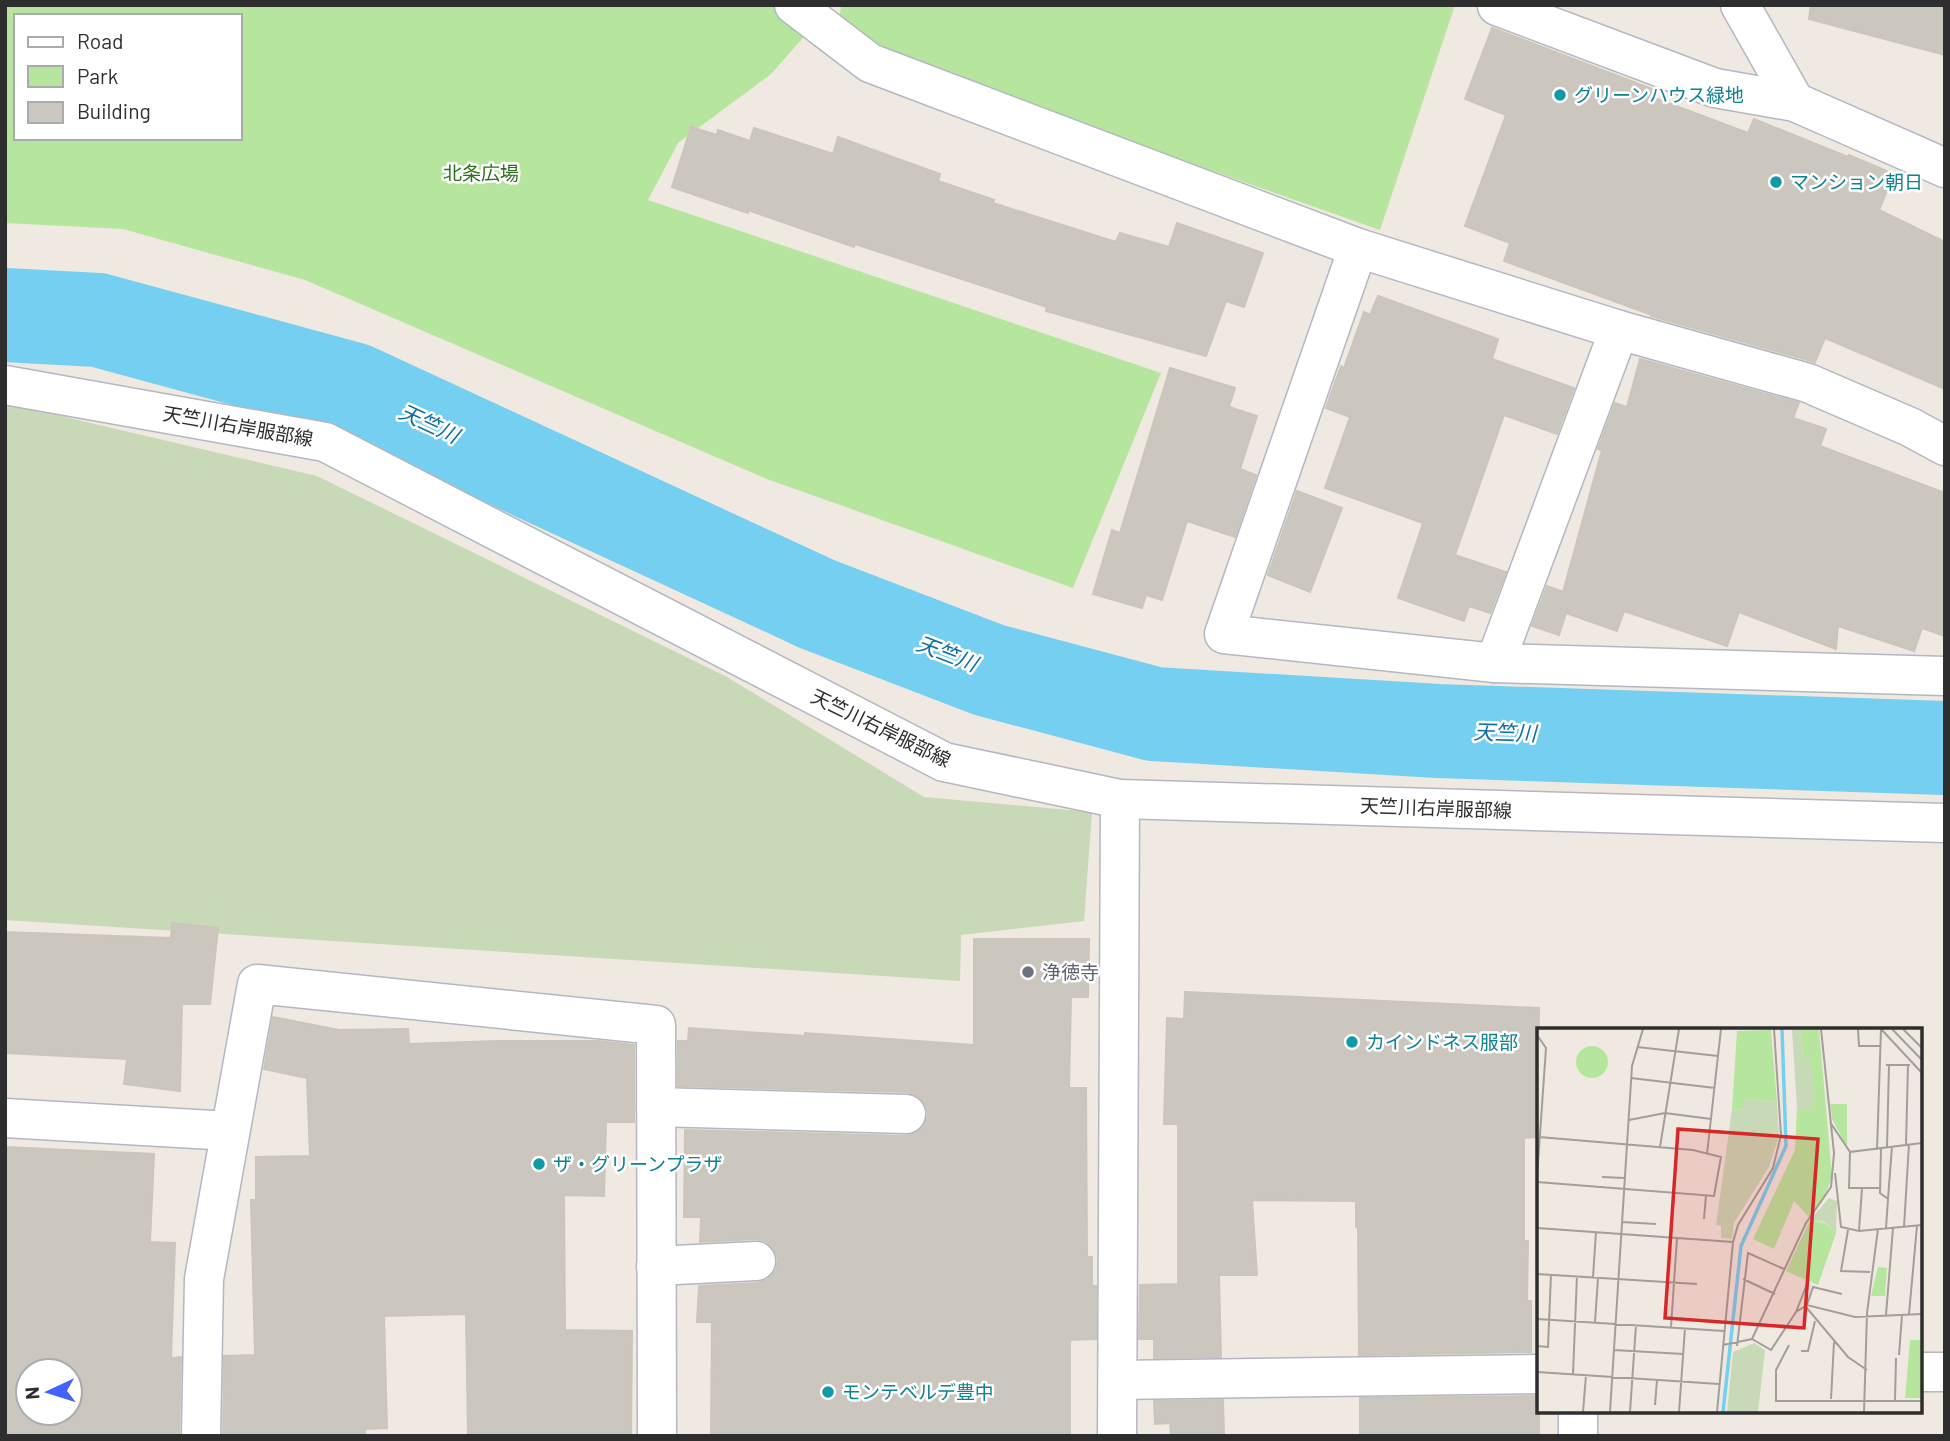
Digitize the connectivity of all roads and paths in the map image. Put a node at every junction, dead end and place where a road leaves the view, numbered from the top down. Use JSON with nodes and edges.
{"nodes":[{"id":1,"x":794,"y":5,"type":"edge"},
{"id":2,"x":1740,"y":5,"type":"edge"},
{"id":3,"x":1497,"y":6,"type":"edge"},
{"id":4,"x":1795,"y":102,"type":"junction"},
{"id":5,"x":1945,"y":168,"type":"edge"},
{"id":6,"x":1358,"y":248,"type":"junction"},
{"id":7,"x":1619,"y":330,"type":"junction"},
{"id":8,"x":5,"y":385,"type":"edge"},
{"id":9,"x":1945,"y":446,"type":"edge"},
{"id":10,"x":1495,"y":663,"type":"junction"},
{"id":11,"x":1945,"y":676,"type":"edge"},
{"id":12,"x":1120,"y":799,"type":"junction"},
{"id":13,"x":1945,"y":823,"type":"edge"},
{"id":14,"x":656,"y":1107,"type":"junction"},
{"id":15,"x":906,"y":1114,"type":"dead end"},
{"id":16,"x":5,"y":1118,"type":"edge"},
{"id":17,"x":230,"y":1130,"type":"junction"},
{"id":18,"x":756,"y":1261,"type":"dead end"},
{"id":19,"x":656,"y":1266,"type":"junction"},
{"id":20,"x":1922,"y":1372,"type":"edge"},
{"id":21,"x":1945,"y":1372,"type":"edge"},
{"id":22,"x":1537,"y":1374,"type":"edge"},
{"id":23,"x":1118,"y":1380,"type":"junction"},
{"id":24,"x":1578,"y":1413,"type":"edge"},
{"id":25,"x":201,"y":1436,"type":"edge"},
{"id":26,"x":657,"y":1436,"type":"edge"},
{"id":27,"x":1117,"y":1436,"type":"edge"},
{"id":28,"x":1578,"y":1436,"type":"edge"}],
"edges":[{"from":1,"to":6,"type":"street"},
{"from":2,"to":4,"type":"street"},
{"from":3,"to":4,"type":"street"},
{"from":4,"to":5,"type":"street"},
{"from":6,"to":7,"type":"street"},
{"from":6,"to":10,"type":"street"},
{"from":7,"to":9,"type":"street"},
{"from":7,"to":10,"type":"street"},
{"from":8,"to":12,"type":"street","name":"天竺川右岸服部線"},
{"from":10,"to":11,"type":"street"},
{"from":12,"to":13,"type":"street","name":"天竺川右岸服部線"},
{"from":12,"to":23,"type":"street"},
{"from":14,"to":15,"type":"street"},
{"from":14,"to":17,"type":"street"},
{"from":14,"to":19,"type":"street"},
{"from":16,"to":17,"type":"street"},
{"from":17,"to":25,"type":"street"},
{"from":18,"to":19,"type":"street"},
{"from":19,"to":26,"type":"street"},
{"from":20,"to":21,"type":"street"},
{"from":22,"to":23,"type":"street"},
{"from":23,"to":27,"type":"street"},
{"from":24,"to":28,"type":"street"}]}
